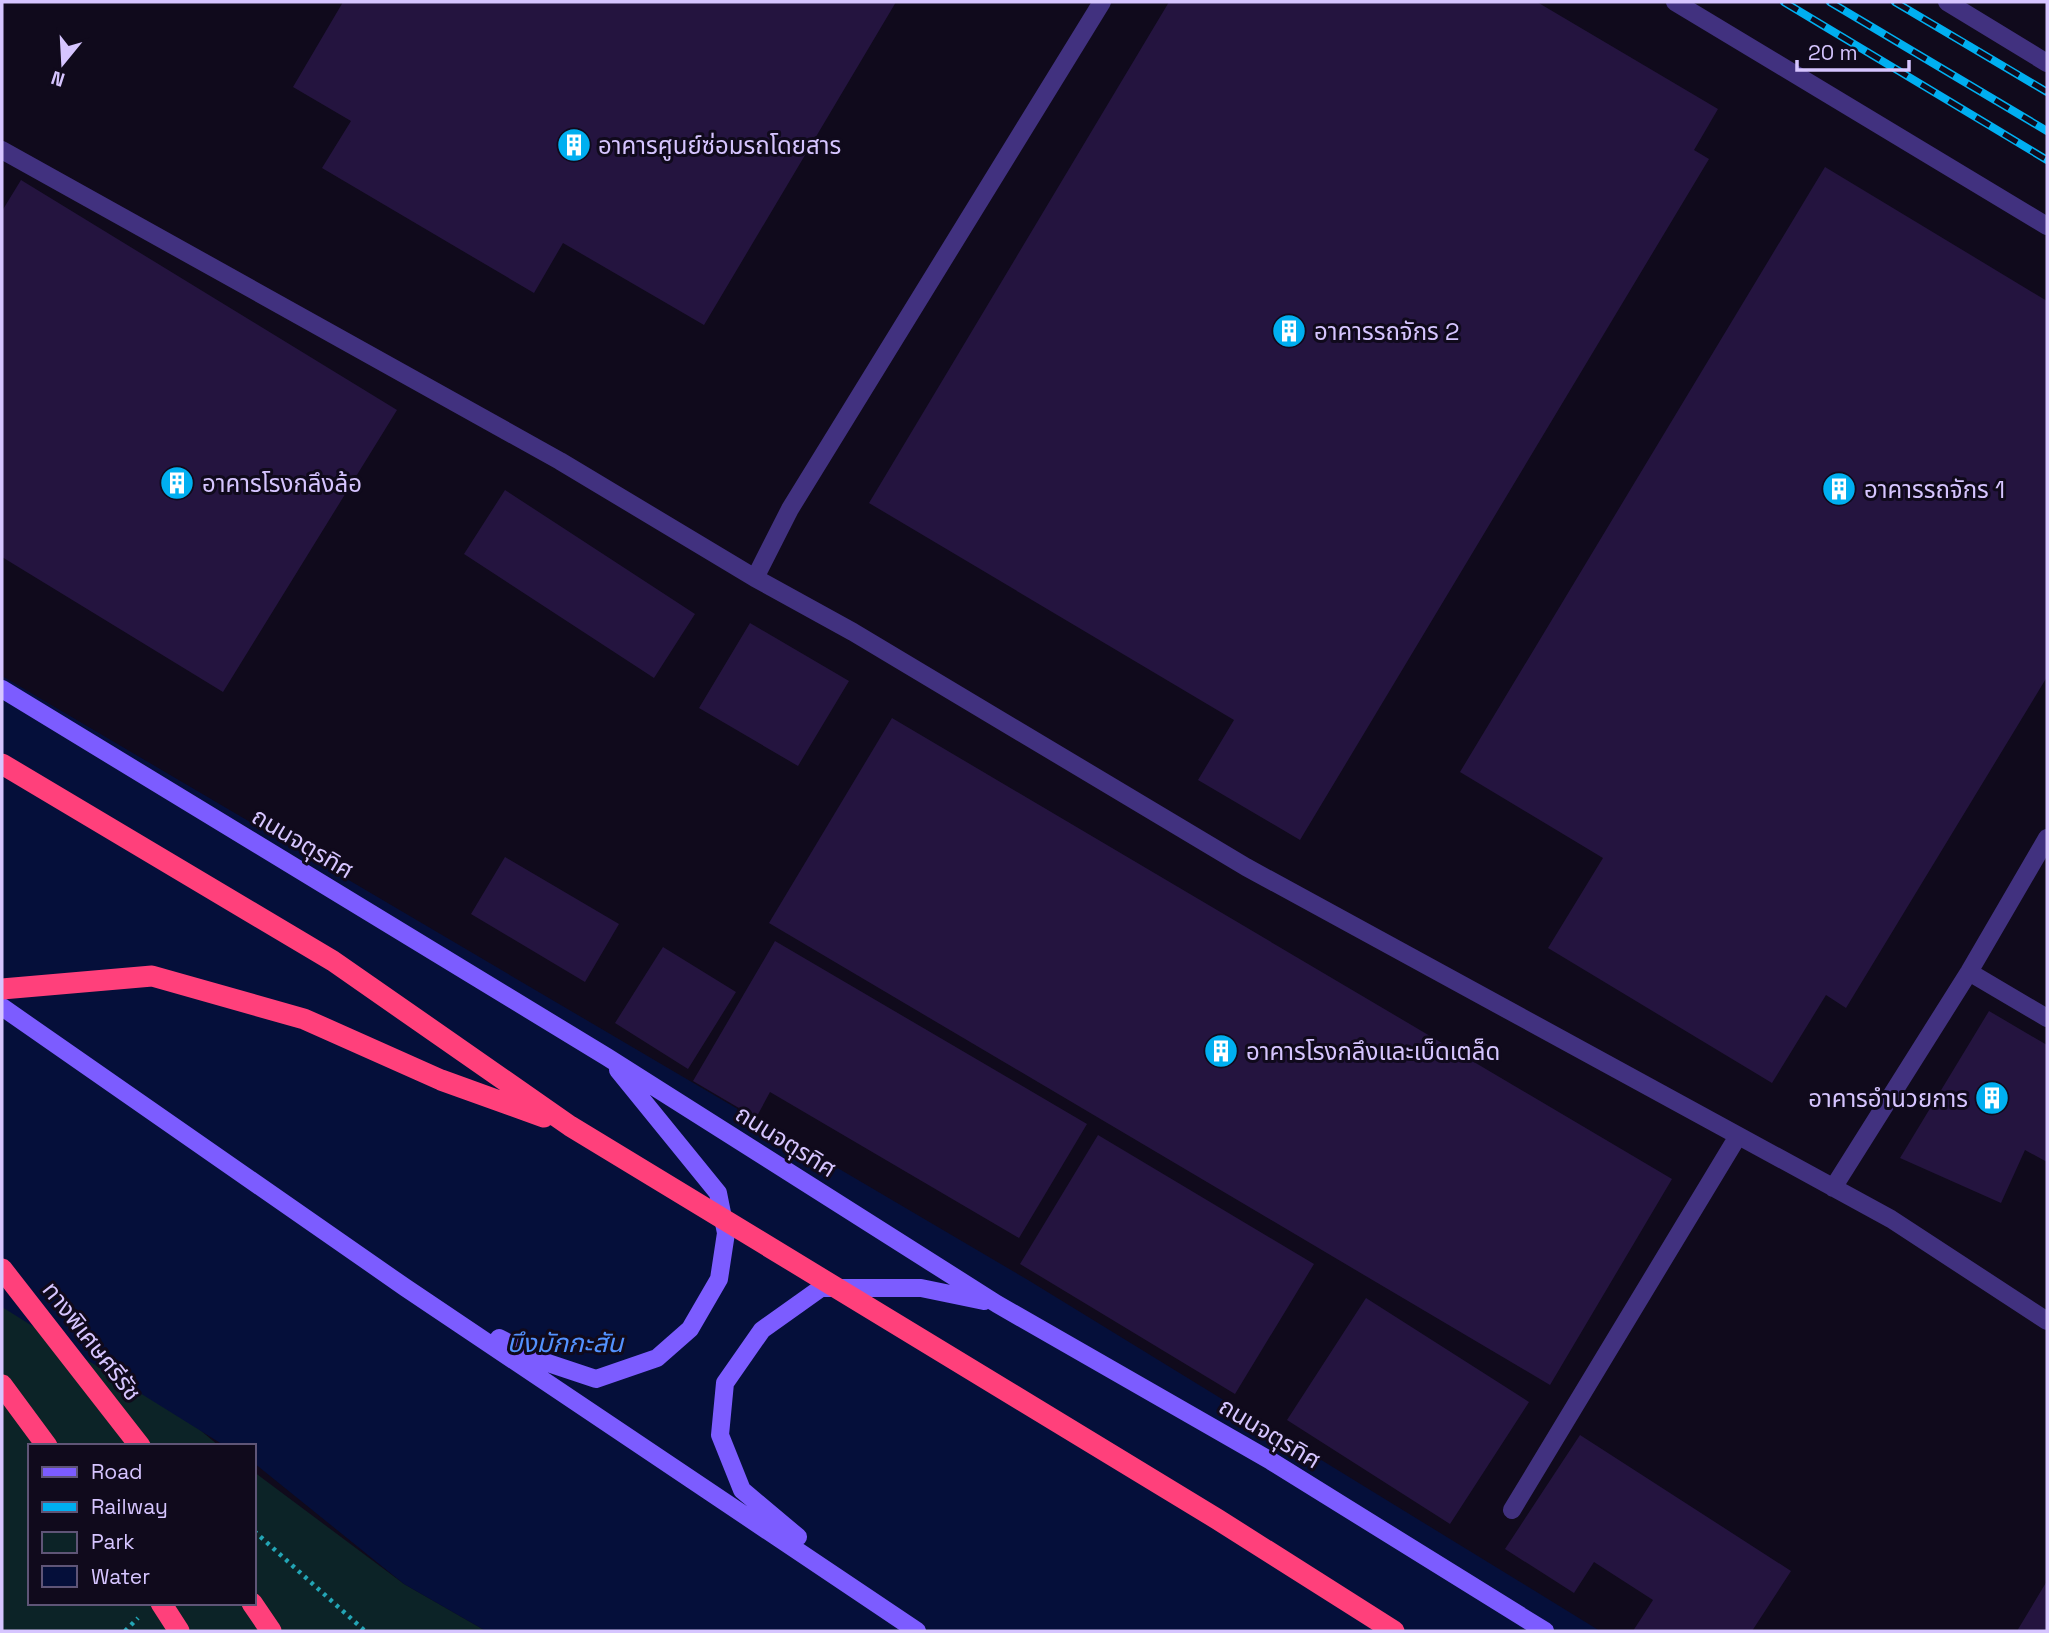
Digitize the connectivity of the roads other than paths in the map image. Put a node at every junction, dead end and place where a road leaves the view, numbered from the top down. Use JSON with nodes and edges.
{"nodes":[{"id":1,"x":1102,"y":2,"type":"edge"},
{"id":2,"x":1675,"y":2,"type":"edge"},
{"id":3,"x":1947,"y":2,"type":"edge"},
{"id":4,"x":2047,"y":63,"type":"edge"},
{"id":5,"x":2,"y":150,"type":"edge"},
{"id":6,"x":2047,"y":226,"type":"edge"},
{"id":7,"x":755,"y":578,"type":"junction"},
{"id":8,"x":2,"y":690,"type":"edge"},
{"id":9,"x":2,"y":764,"type":"edge"},
{"id":10,"x":2047,"y":838,"type":"edge"},
{"id":11,"x":1969,"y":972,"type":"junction"},
{"id":12,"x":2,"y":989,"type":"edge"},
{"id":13,"x":2,"y":1007,"type":"edge"},
{"id":14,"x":2047,"y":1018,"type":"edge"},
{"id":15,"x":607,"y":1057,"type":"junction"},
{"id":16,"x":570,"y":1126,"type":"junction"},
{"id":17,"x":1738,"y":1136,"type":"junction"},
{"id":18,"x":1833,"y":1188,"type":"junction"},
{"id":19,"x":2,"y":1269,"type":"edge"},
{"id":20,"x":406,"y":1288,"type":"junction"},
{"id":21,"x":997,"y":1304,"type":"junction"},
{"id":22,"x":2047,"y":1321,"type":"edge"},
{"id":23,"x":2,"y":1385,"type":"edge"},
{"id":24,"x":46,"y":1444,"type":"edge"},
{"id":25,"x":138,"y":1444,"type":"edge"},
{"id":26,"x":1512,"y":1510,"type":"dead end"},
{"id":27,"x":859,"y":1590,"type":"junction"},
{"id":28,"x":163,"y":1605,"type":"edge"},
{"id":29,"x":253,"y":1605,"type":"edge"},
{"id":30,"x":180,"y":1631,"type":"edge"},
{"id":31,"x":271,"y":1631,"type":"edge"},
{"id":32,"x":916,"y":1631,"type":"edge"},
{"id":33,"x":1394,"y":1631,"type":"edge"},
{"id":34,"x":1545,"y":1631,"type":"edge"}],
"edges":[{"from":1,"to":7,"type":"street"},
{"from":2,"to":6,"type":"street"},
{"from":3,"to":4,"type":"street"},
{"from":5,"to":7,"type":"street"},
{"from":7,"to":17,"type":"street"},
{"from":8,"to":15,"type":"main road","name":"ถนนจตุรทิศ"},
{"from":9,"to":16,"type":"highway"},
{"from":10,"to":11,"type":"street"},
{"from":11,"to":14,"type":"street"},
{"from":11,"to":18,"type":"street"},
{"from":12,"to":16,"type":"highway"},
{"from":13,"to":20,"type":"main road"},
{"from":15,"to":20,"type":"main road"},
{"from":15,"to":21,"type":"main road","name":"ถนนจตุรทิศ"},
{"from":16,"to":33,"type":"highway"},
{"from":17,"to":18,"type":"street"},
{"from":17,"to":26,"type":"street"},
{"from":18,"to":22,"type":"street"},
{"from":19,"to":25,"type":"highway","name":"ทางพิเศษศรีรัช"},
{"from":20,"to":27,"type":"main road"},
{"from":21,"to":27,"type":"main road"},
{"from":21,"to":34,"type":"main road","name":"ถนนจตุรทิศ"},
{"from":23,"to":24,"type":"highway"},
{"from":27,"to":32,"type":"main road"},
{"from":28,"to":30,"type":"highway"},
{"from":29,"to":31,"type":"highway"}]}
